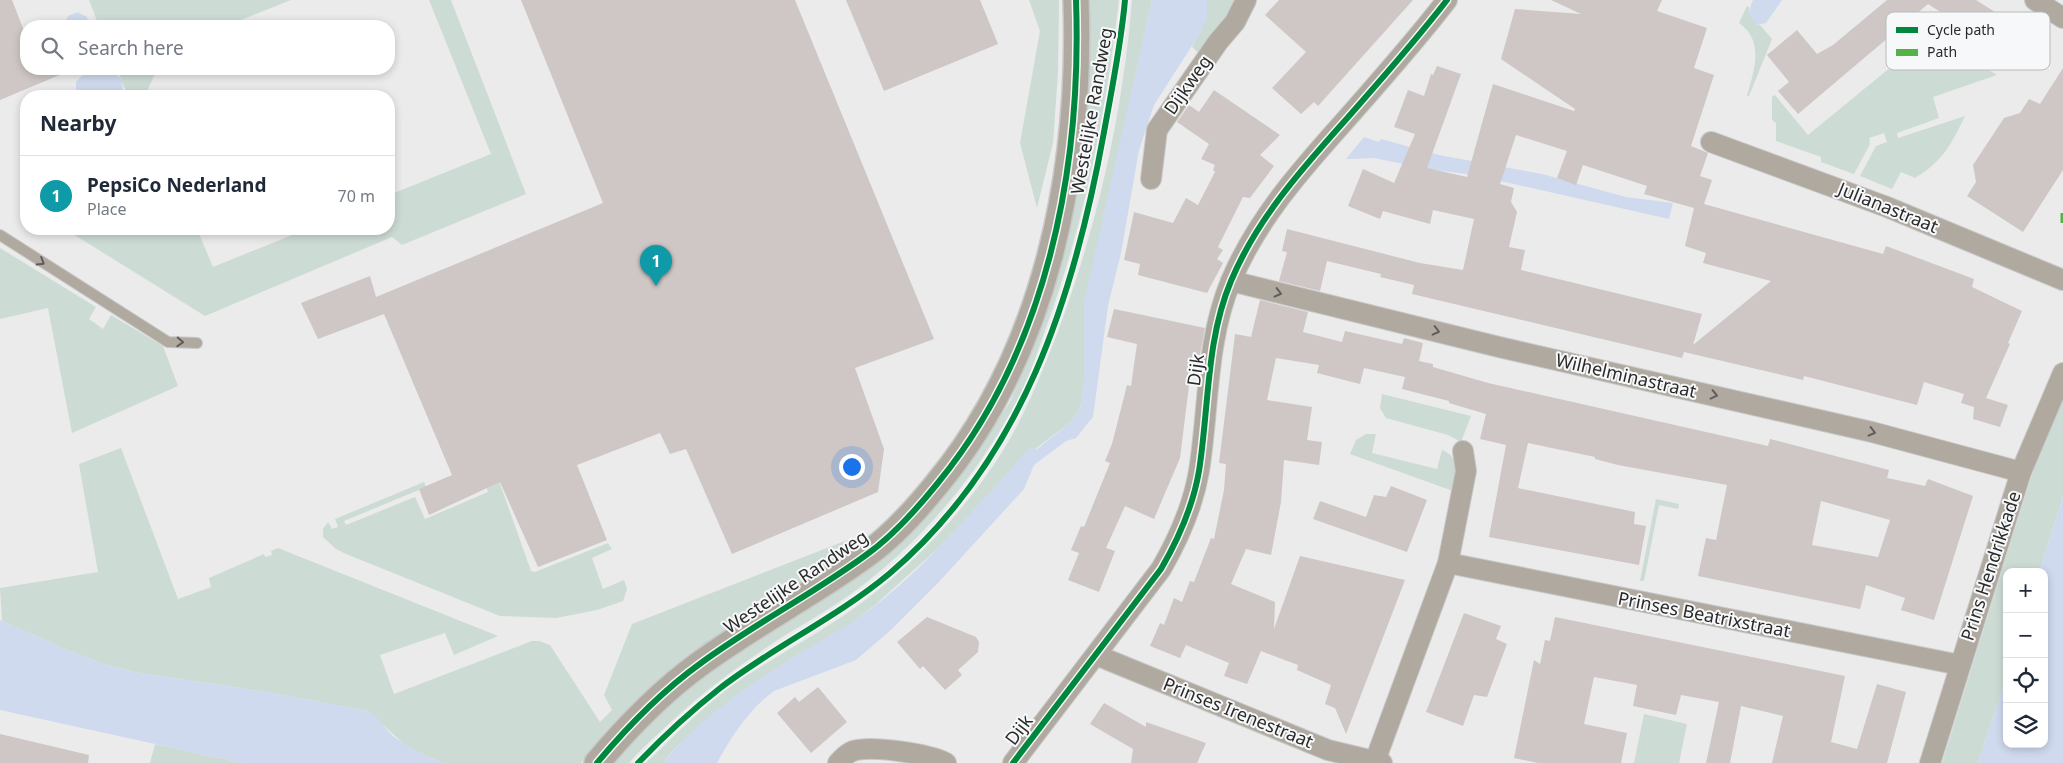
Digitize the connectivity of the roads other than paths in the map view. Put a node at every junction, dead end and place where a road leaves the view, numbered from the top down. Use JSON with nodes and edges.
{"nodes":[{"id":1,"x":1076,"y":0,"type":"edge"},
{"id":2,"x":1246,"y":0,"type":"edge"},
{"id":3,"x":1447,"y":0,"type":"edge"},
{"id":4,"x":2035,"y":0,"type":"edge"},
{"id":5,"x":2063,"y":18,"type":"edge"},
{"id":6,"x":1711,"y":142,"type":"dead end"},
{"id":7,"x":1151,"y":179,"type":"dead end"},
{"id":8,"x":0,"y":235,"type":"edge"},
{"id":9,"x":2063,"y":280,"type":"edge"},
{"id":10,"x":1231,"y":281,"type":"junction"},
{"id":11,"x":197,"y":343,"type":"dead end"},
{"id":12,"x":2063,"y":373,"type":"edge"},
{"id":13,"x":1463,"y":451,"type":"dead end"},
{"id":14,"x":2021,"y":472,"type":"junction"},
{"id":15,"x":1448,"y":564,"type":"junction"},
{"id":16,"x":1096,"y":655,"type":"junction"},
{"id":17,"x":1960,"y":665,"type":"junction"},
{"id":18,"x":1326,"y":756,"type":"edge"},
{"id":19,"x":1379,"y":762,"type":"edge"},
{"id":20,"x":597,"y":763,"type":"edge"},
{"id":21,"x":838,"y":763,"type":"edge"},
{"id":22,"x":946,"y":763,"type":"edge"},
{"id":23,"x":1013,"y":763,"type":"edge"},
{"id":24,"x":1930,"y":763,"type":"edge"}],
"edges":[{"from":1,"to":20,"type":"street","name":"Westelijke Randweg"},
{"from":2,"to":7,"type":"street","name":"Dijkweg"},
{"from":3,"to":10,"type":"street","name":"Dijk"},
{"from":4,"to":5,"type":"street"},
{"from":6,"to":9,"type":"street","name":"Julianastraat"},
{"from":8,"to":11,"type":"lane","one_way":true},
{"from":10,"to":14,"type":"street","name":"Wilhelminastraat","one_way":true},
{"from":10,"to":16,"type":"street","name":"Dijk"},
{"from":12,"to":14,"type":"street","name":"Prins Hendrikkade"},
{"from":13,"to":15,"type":"street"},
{"from":14,"to":17,"type":"street","name":"Prins Hendrikkade"},
{"from":15,"to":17,"type":"street","name":"Prinses Beatrixstraat"},
{"from":15,"to":19,"type":"street"},
{"from":16,"to":18,"type":"street","name":"Prinses Irenestraat"},
{"from":16,"to":23,"type":"street","name":"Dijk"},
{"from":17,"to":24,"type":"street","name":"Prins Hendrikkade"},
{"from":18,"to":19,"type":"street","name":"Prinses Irenestraat"},
{"from":21,"to":22,"type":"street"}]}
